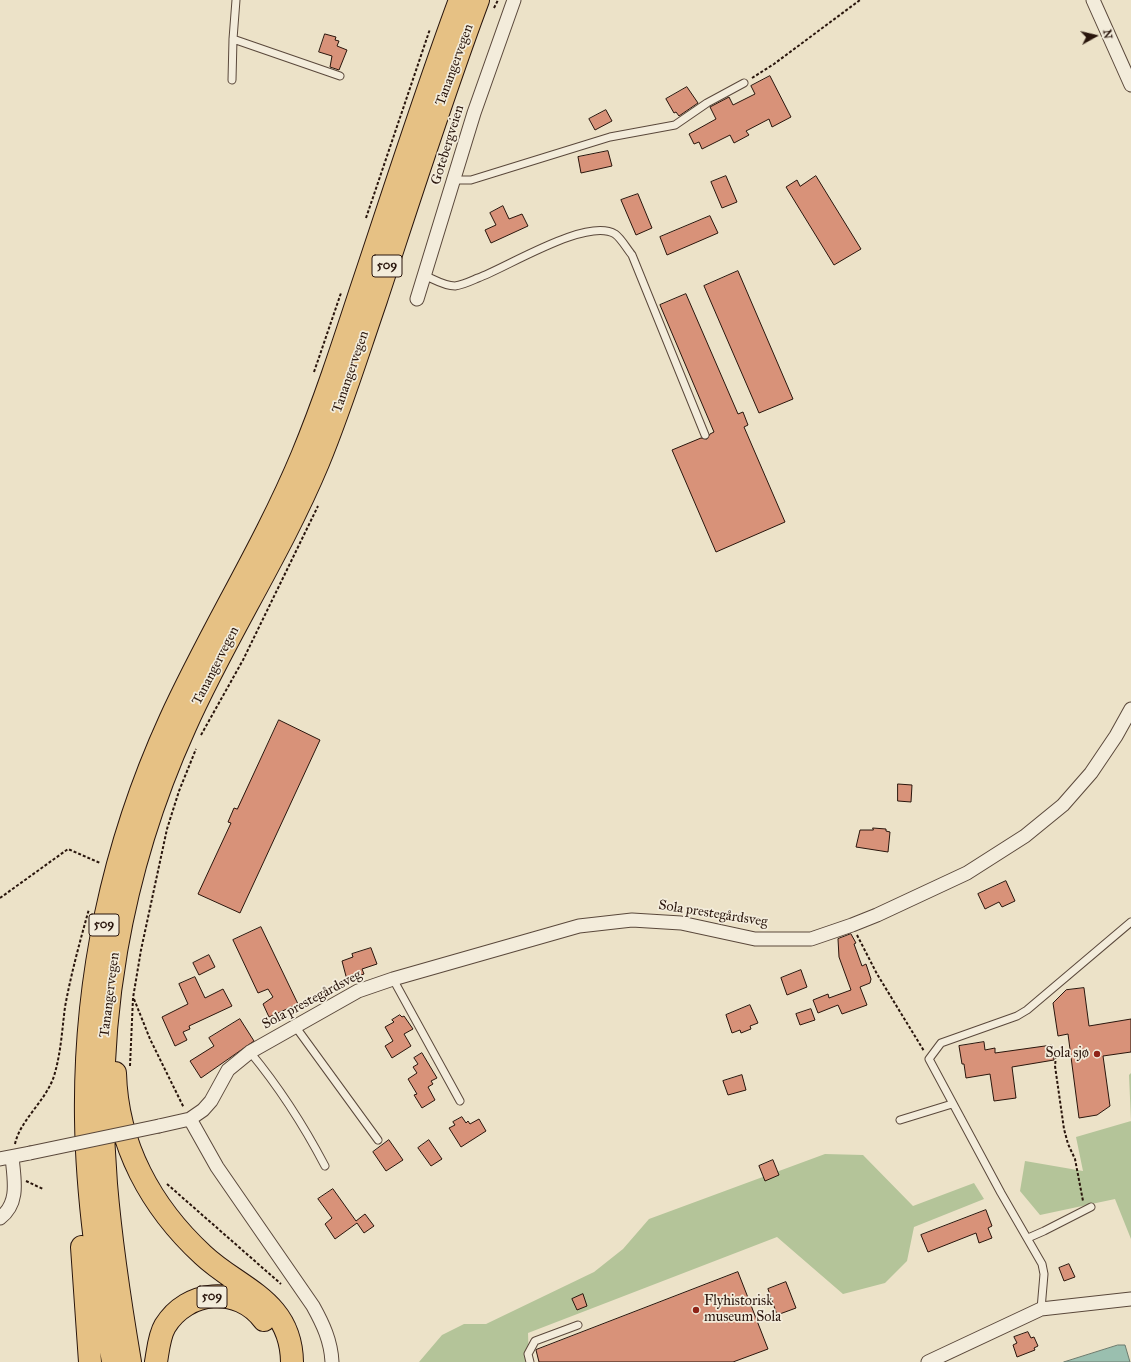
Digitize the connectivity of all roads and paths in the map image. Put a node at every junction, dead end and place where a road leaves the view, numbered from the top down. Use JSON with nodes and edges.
{"nodes":[{"id":1,"x":236,"y":0,"type":"edge"},
{"id":2,"x":460,"y":0,"type":"edge"},
{"id":3,"x":498,"y":0,"type":"edge"},
{"id":4,"x":514,"y":0,"type":"edge"},
{"id":5,"x":860,"y":0,"type":"edge"},
{"id":6,"x":1093,"y":0,"type":"edge"},
{"id":7,"x":485,"y":7,"type":"edge"},
{"id":8,"x":233,"y":39,"type":"junction"},
{"id":9,"x":340,"y":76,"type":"dead end"},
{"id":10,"x":232,"y":80,"type":"dead end"},
{"id":11,"x":744,"y":83,"type":"joint"},
{"id":12,"x":1131,"y":85,"type":"edge"},
{"id":13,"x":454,"y":180,"type":"junction"},
{"id":14,"x":426,"y":276,"type":"junction"},
{"id":15,"x":417,"y":300,"type":"dead end"},
{"id":16,"x":705,"y":435,"type":"dead end"},
{"id":17,"x":320,"y":503,"type":"dead end"},
{"id":18,"x":1131,"y":709,"type":"edge"},
{"id":19,"x":201,"y":736,"type":"dead end"},
{"id":20,"x":198,"y":743,"type":"dead end"},
{"id":21,"x":100,"y":863,"type":"dead end"},
{"id":22,"x":0,"y":898,"type":"edge"},
{"id":23,"x":1131,"y":922,"type":"edge"},
{"id":24,"x":852,"y":925,"type":"junction"},
{"id":25,"x":116,"y":948,"type":"junction"},
{"id":26,"x":393,"y":979,"type":"junction"},
{"id":27,"x":133,"y":998,"type":"junction"},
{"id":28,"x":295,"y":1026,"type":"junction"},
{"id":29,"x":250,"y":1052,"type":"junction"},
{"id":30,"x":1056,"y":1056,"type":"dead end"},
{"id":31,"x":929,"y":1059,"type":"junction"},
{"id":32,"x":87,"y":1063,"type":"junction"},
{"id":33,"x":130,"y":1067,"type":"dead end"},
{"id":34,"x":460,"y":1101,"type":"dead end"},
{"id":35,"x":952,"y":1104,"type":"junction"},
{"id":36,"x":190,"y":1119,"type":"junction"},
{"id":37,"x":900,"y":1120,"type":"dead end"},
{"id":38,"x":378,"y":1140,"type":"dead end"},
{"id":39,"x":6,"y":1158,"type":"edge"},
{"id":40,"x":325,"y":1166,"type":"dead end"},
{"id":41,"x":166,"y":1183,"type":"dead end"},
{"id":42,"x":1091,"y":1207,"type":"dead end"},
{"id":43,"x":1083,"y":1211,"type":"junction"},
{"id":44,"x":0,"y":1218,"type":"edge"},
{"id":45,"x":1028,"y":1238,"type":"junction"},
{"id":46,"x":284,"y":1286,"type":"dead end"},
{"id":47,"x":1131,"y":1299,"type":"edge"},
{"id":48,"x":1042,"y":1309,"type":"junction"},
{"id":49,"x":578,"y":1325,"type":"dead end"},
{"id":50,"x":90,"y":1362,"type":"edge"},
{"id":51,"x":113,"y":1362,"type":"edge"},
{"id":52,"x":130,"y":1362,"type":"edge"},
{"id":53,"x":156,"y":1362,"type":"edge"},
{"id":54,"x":279,"y":1362,"type":"edge"},
{"id":55,"x":292,"y":1362,"type":"edge"},
{"id":56,"x":332,"y":1362,"type":"edge"},
{"id":57,"x":530,"y":1362,"type":"edge"},
{"id":58,"x":928,"y":1362,"type":"edge"}],
"edges":[{"from":1,"to":8,"type":"lane"},
{"from":2,"to":32,"type":"highway","name":"Tanangervegen","number":"509"},
{"from":3,"to":7,"type":"path"},
{"from":4,"to":13,"type":"street","name":"Gotebergveien"},
{"from":5,"to":11,"type":"path"},
{"from":6,"to":12,"type":"street"},
{"from":7,"to":25,"type":"highway","name":"Tanangervegen","number":"509"},
{"from":8,"to":9,"type":"lane"},
{"from":8,"to":10,"type":"lane"},
{"from":11,"to":13,"type":"lane"},
{"from":13,"to":14,"type":"street","name":"Gotebergveien"},
{"from":14,"to":15,"type":"street","name":"Gotebergveien"},
{"from":14,"to":16,"type":"lane"},
{"from":17,"to":19,"type":"path"},
{"from":18,"to":24,"type":"street","name":"Sola prestegårdsveg"},
{"from":20,"to":27,"type":"path"},
{"from":21,"to":22,"type":"path"},
{"from":23,"to":31,"type":"lane"},
{"from":24,"to":26,"type":"street","name":"Sola prestegårdsveg"},
{"from":24,"to":31,"type":"path"},
{"from":25,"to":52,"type":"highway","name":"Tanangervegen","number":"509"},
{"from":25,"to":55,"type":"highway","number":"509"},
{"from":26,"to":28,"type":"street","name":"Sola prestegårdsveg"},
{"from":26,"to":34,"type":"lane"},
{"from":27,"to":33,"type":"path"},
{"from":27,"to":36,"type":"path"},
{"from":28,"to":29,"type":"street","name":"Sola prestegårdsveg"},
{"from":28,"to":38,"type":"lane"},
{"from":29,"to":36,"type":"street","name":"Sola prestegårdsveg"},
{"from":29,"to":40,"type":"lane"},
{"from":30,"to":43,"type":"path"},
{"from":31,"to":35,"type":"lane"},
{"from":32,"to":50,"type":"highway","number":"509"},
{"from":32,"to":51,"type":"highway","name":"Tanangervegen","number":"509"},
{"from":35,"to":37,"type":"lane"},
{"from":35,"to":45,"type":"lane"},
{"from":36,"to":39,"type":"street","bridge":true},
{"from":36,"to":56,"type":"street"},
{"from":39,"to":44,"type":"street"},
{"from":41,"to":46,"type":"path"},
{"from":42,"to":43,"type":"lane"},
{"from":43,"to":45,"type":"lane"},
{"from":45,"to":48,"type":"lane"},
{"from":47,"to":48,"type":"street"},
{"from":48,"to":58,"type":"street"},
{"from":49,"to":57,"type":"lane"},
{"from":53,"to":54,"type":"highway","number":"509"}]}
